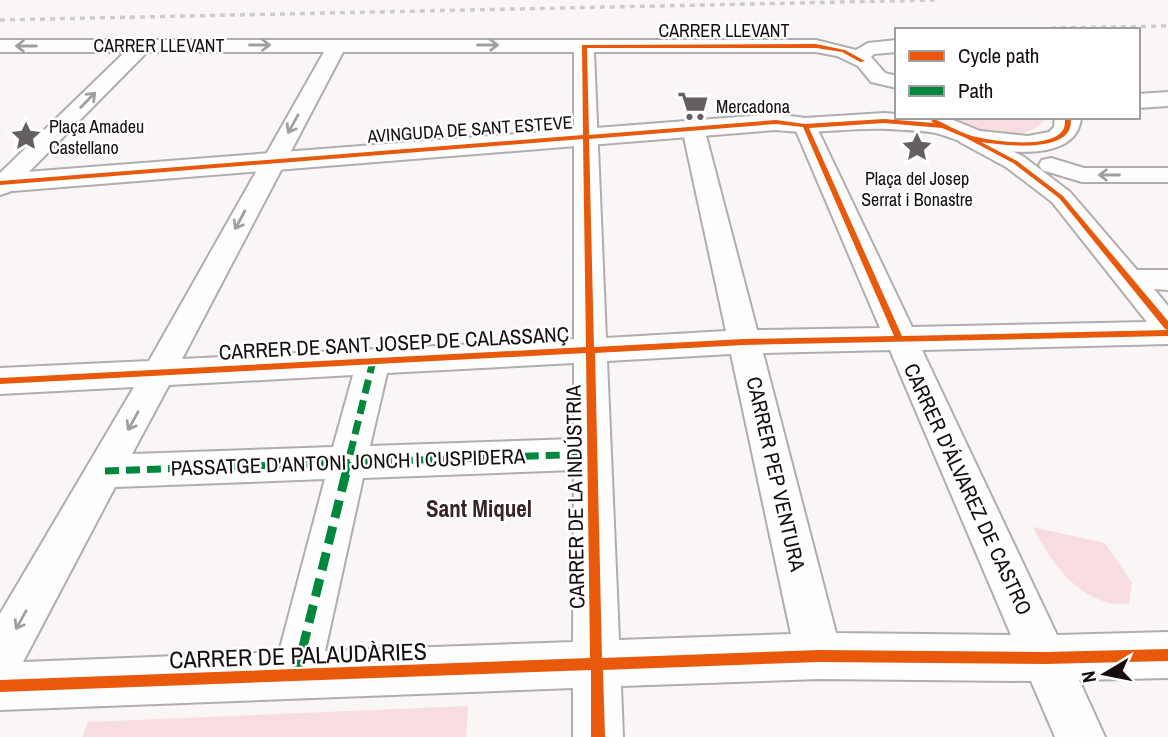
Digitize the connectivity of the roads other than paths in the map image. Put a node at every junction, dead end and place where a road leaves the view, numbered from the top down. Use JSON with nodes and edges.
{"nodes":[{"id":1,"x":143,"y":45,"type":"junction"},
{"id":2,"x":337,"y":45,"type":"junction"},
{"id":3,"x":0,"y":46,"type":"edge"},
{"id":4,"x":584,"y":46,"type":"junction"},
{"id":5,"x":895,"y":46,"type":"edge"},
{"id":6,"x":862,"y":61,"type":"junction"},
{"id":7,"x":895,"y":82,"type":"edge"},
{"id":8,"x":1168,"y":86,"type":"edge"},
{"id":9,"x":1140,"y":88,"type":"edge"},
{"id":10,"x":1168,"y":99,"type":"edge"},
{"id":11,"x":1140,"y":101,"type":"edge"},
{"id":12,"x":895,"y":102,"type":"edge"},
{"id":13,"x":776,"y":122,"type":"junction"},
{"id":14,"x":935,"y":122,"type":"edge"},
{"id":15,"x":804,"y":126,"type":"junction"},
{"id":16,"x":693,"y":128,"type":"junction"},
{"id":17,"x":1062,"y":128,"type":"edge"},
{"id":18,"x":586,"y":136,"type":"junction"},
{"id":19,"x":968,"y":136,"type":"junction"},
{"id":20,"x":272,"y":160,"type":"junction"},
{"id":21,"x":1051,"y":165,"type":"junction"},
{"id":22,"x":1168,"y":175,"type":"edge"},
{"id":23,"x":2,"y":184,"type":"edge"},
{"id":24,"x":1061,"y":197,"type":"junction"},
{"id":25,"x":1128,"y":279,"type":"junction"},
{"id":26,"x":1168,"y":280,"type":"edge"},
{"id":27,"x":1168,"y":327,"type":"edge"},
{"id":28,"x":1168,"y":333,"type":"edge"},
{"id":29,"x":899,"y":338,"type":"junction"},
{"id":30,"x":744,"y":342,"type":"junction"},
{"id":31,"x":589,"y":349,"type":"junction"},
{"id":32,"x":373,"y":361,"type":"junction"},
{"id":33,"x":159,"y":374,"type":"junction"},
{"id":34,"x":0,"y":381,"type":"edge"},
{"id":35,"x":592,"y":454,"type":"junction"},
{"id":36,"x":347,"y":462,"type":"junction"},
{"id":37,"x":105,"y":471,"type":"junction"},
{"id":38,"x":1168,"y":654,"type":"edge"},
{"id":39,"x":819,"y":656,"type":"junction"},
{"id":40,"x":0,"y":658,"type":"edge"},
{"id":41,"x":1045,"y":658,"type":"junction"},
{"id":42,"x":597,"y":662,"type":"junction"},
{"id":43,"x":296,"y":674,"type":"junction"},
{"id":44,"x":0,"y":686,"type":"edge"},
{"id":45,"x":598,"y":737,"type":"edge"},
{"id":46,"x":1080,"y":737,"type":"edge"}],
"edges":[{"from":1,"to":2,"type":"street","name":"CARRER LLEVANT","one_way":true},
{"from":1,"to":3,"type":"street","name":"CARRER LLEVANT","one_way":true},
{"from":23,"to":1,"type":"street","one_way":true},
{"from":2,"to":4,"type":"street","name":"CARRER LLEVANT","one_way":true},
{"from":2,"to":20,"type":"street","one_way":true},
{"from":4,"to":6,"type":"street","name":"CARRER LLEVANT"},
{"from":4,"to":18,"type":"street","name":"CARRER DE LA INDÚSTRIA"},
{"from":5,"to":6,"type":"street"},
{"from":6,"to":7,"type":"street","name":"CARRER LLEVANT"},
{"from":8,"to":9,"type":"street"},
{"from":10,"to":11,"type":"street"},
{"from":12,"to":13,"type":"street","name":"AVINGUDA DE SANT ESTEVE"},
{"from":13,"to":15,"type":"street","name":"AVINGUDA DE SANT ESTEVE"},
{"from":13,"to":16,"type":"street","name":"AVINGUDA DE SANT ESTEVE"},
{"from":14,"to":15,"type":"street","name":"AVINGUDA DE SANT ESTEVE"},
{"from":14,"to":19,"type":"street","name":"AVINGUDA DE SANT ESTEVE"},
{"from":15,"to":29,"type":"street","name":"CARRER D'ÁLVAREZ DE CASTRO"},
{"from":16,"to":18,"type":"street","name":"AVINGUDA DE SANT ESTEVE"},
{"from":16,"to":30,"type":"street","name":"CARRER PEP VENTURA"},
{"from":17,"to":19,"type":"street","name":"AVINGUDA DE SANT ESTEVE"},
{"from":17,"to":21,"type":"street"},
{"from":18,"to":20,"type":"street","name":"AVINGUDA DE SANT ESTEVE"},
{"from":18,"to":31,"type":"street","name":"CARRER DE LA INDÚSTRIA"},
{"from":19,"to":24,"type":"street"},
{"from":20,"to":23,"type":"street","name":"AVINGUDA DE SANT ESTEVE"},
{"from":20,"to":33,"type":"street","one_way":true},
{"from":22,"to":21,"type":"street","one_way":true},
{"from":21,"to":24,"type":"street"},
{"from":24,"to":25,"type":"street"},
{"from":25,"to":26,"type":"street"},
{"from":25,"to":27,"type":"street"},
{"from":28,"to":29,"type":"street","name":"CARRER DE SANT JOSEP DE CALASSANÇ"},
{"from":29,"to":30,"type":"street","name":"CARRER DE SANT JOSEP DE CALASSANÇ"},
{"from":29,"to":41,"type":"street","name":"CARRER D'ÁLVAREZ DE CASTRO"},
{"from":30,"to":31,"type":"street","name":"CARRER DE SANT JOSEP DE CALASSANÇ"},
{"from":30,"to":39,"type":"street","name":"CARRER PEP VENTURA"},
{"from":31,"to":32,"type":"street","name":"CARRER DE SANT JOSEP DE CALASSANÇ"},
{"from":31,"to":35,"type":"street","name":"CARRER DE LA INDÚSTRIA"},
{"from":32,"to":33,"type":"street","name":"CARRER DE SANT JOSEP DE CALASSANÇ"},
{"from":32,"to":36,"type":"street"},
{"from":33,"to":34,"type":"street","name":"CARRER DE SANT JOSEP DE CALASSANÇ"},
{"from":33,"to":37,"type":"street","one_way":true},
{"from":35,"to":36,"type":"street","name":"PASSATGE D'ANTONI JONCH I CUSPIDERA"},
{"from":35,"to":42,"type":"street","name":"CARRER DE LA INDÚSTRIA"},
{"from":36,"to":37,"type":"street","name":"PASSATGE D'ANTONI JONCH I CUSPIDERA"},
{"from":36,"to":43,"type":"street"},
{"from":37,"to":40,"type":"street","one_way":true},
{"from":38,"to":41,"type":"street","name":"CARRER DE PALAUDÀRIES"},
{"from":39,"to":41,"type":"street","name":"CARRER DE PALAUDÀRIES"},
{"from":39,"to":42,"type":"street","name":"CARRER DE PALAUDÀRIES"},
{"from":41,"to":46,"type":"street","name":"CARRER D'ÁLVAREZ DE CASTRO"},
{"from":42,"to":43,"type":"street","name":"CARRER DE PALAUDÀRIES"},
{"from":42,"to":45,"type":"street","name":"CARRER DE LA INDÚSTRIA"},
{"from":43,"to":44,"type":"street","name":"CARRER DE PALAUDÀRIES"}]}
